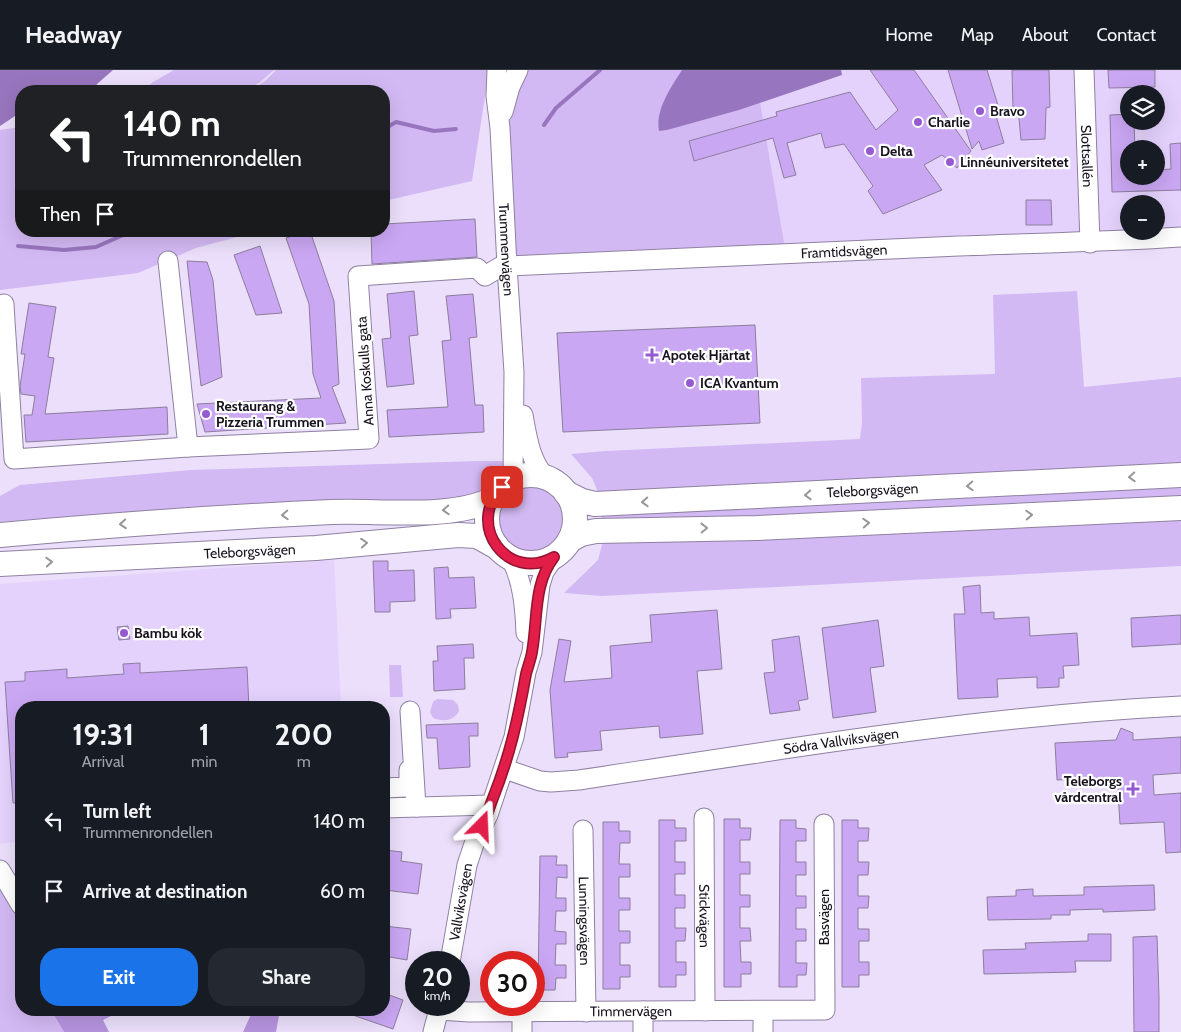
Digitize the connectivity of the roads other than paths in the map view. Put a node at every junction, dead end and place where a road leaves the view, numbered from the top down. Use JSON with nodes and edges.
{"nodes":[{"id":1,"x":497,"y":70,"type":"edge"},
{"id":2,"x":518,"y":70,"type":"edge"},
{"id":3,"x":1084,"y":70,"type":"edge"},
{"id":4,"x":500,"y":128,"type":"junction"},
{"id":5,"x":1181,"y":237,"type":"edge"},
{"id":6,"x":1090,"y":243,"type":"junction"},
{"id":7,"x":168,"y":261,"type":"dead end"},
{"id":8,"x":506,"y":266,"type":"junction"},
{"id":9,"x":0,"y":305,"type":"edge"},
{"id":10,"x":514,"y":372,"type":"junction"},
{"id":11,"x":188,"y":447,"type":"junction"},
{"id":12,"x":1181,"y":475,"type":"edge"},
{"id":13,"x":546,"y":478,"type":"junction"},
{"id":14,"x":513,"y":479,"type":"junction"},
{"id":15,"x":566,"y":493,"type":"junction"},
{"id":16,"x":493,"y":499,"type":"junction"},
{"id":17,"x":1181,"y":508,"type":"edge"},
{"id":18,"x":0,"y":535,"type":"edge"},
{"id":19,"x":562,"y":549,"type":"junction"},
{"id":20,"x":504,"y":553,"type":"junction"},
{"id":21,"x":0,"y":564,"type":"edge"},
{"id":22,"x":526,"y":672,"type":"junction"},
{"id":23,"x":1181,"y":706,"type":"edge"},
{"id":24,"x":410,"y":710,"type":"dead end"},
{"id":25,"x":409,"y":770,"type":"dead end"},
{"id":26,"x":504,"y":770,"type":"junction"},
{"id":27,"x":390,"y":788,"type":"edge"},
{"id":28,"x":490,"y":805,"type":"junction"},
{"id":29,"x":416,"y":807,"type":"junction"},
{"id":30,"x":390,"y":808,"type":"edge"},
{"id":31,"x":704,"y":818,"type":"dead end"},
{"id":32,"x":824,"y":824,"type":"dead end"},
{"id":33,"x":583,"y":830,"type":"dead end"},
{"id":34,"x":3,"y":881,"type":"edge"},
{"id":35,"x":15,"y":897,"type":"edge"},
{"id":36,"x":452,"y":951,"type":"edge"},
{"id":37,"x":825,"y":1010,"type":"joint"},
{"id":38,"x":643,"y":1011,"type":"junction"},
{"id":39,"x":706,"y":1011,"type":"junction"},
{"id":40,"x":545,"y":1012,"type":"edge"},
{"id":41,"x":586,"y":1012,"type":"junction"},
{"id":42,"x":763,"y":1012,"type":"junction"},
{"id":43,"x":437,"y":1016,"type":"edge"},
{"id":44,"x":522,"y":1016,"type":"edge"},
{"id":45,"x":433,"y":1032,"type":"edge"},
{"id":46,"x":522,"y":1032,"type":"edge"},
{"id":47,"x":643,"y":1032,"type":"edge"},
{"id":48,"x":763,"y":1032,"type":"edge"}],
"edges":[{"from":1,"to":4,"type":"street","name":"Trummenvägen"},
{"from":2,"to":4,"type":"street","name":"Trummenvägen"},
{"from":3,"to":6,"type":"street","name":"Slottsallén"},
{"from":4,"to":8,"type":"street","name":"Trummenvägen"},
{"from":5,"to":6,"type":"street","name":"Framtidsvägen"},
{"from":6,"to":8,"type":"street","name":"Framtidsvägen"},
{"from":7,"to":11,"type":"street"},
{"from":8,"to":10,"type":"street","name":"Trummenvägen"},
{"from":8,"to":11,"type":"street","name":"Anna Koskulls gata"},
{"from":9,"to":11,"type":"street","name":"Anna Koskulls gata"},
{"from":10,"to":13,"type":"street","name":"Trummenvägen"},
{"from":10,"to":14,"type":"street","name":"Trummenvägen"},
{"from":12,"to":15,"type":"main road","name":"Teleborgsvägen","one_way":true},
{"from":13,"to":14,"type":"main road"},
{"from":13,"to":15,"type":"main road"},
{"from":14,"to":16,"type":"main road"},
{"from":15,"to":19,"type":"main road"},
{"from":16,"to":18,"type":"main road","one_way":true},
{"from":16,"to":20,"type":"main road"},
{"from":19,"to":17,"type":"main road","one_way":true},
{"from":19,"to":20,"type":"main road"},
{"from":19,"to":22,"type":"street","name":"Vallviksvägen"},
{"from":21,"to":20,"type":"main road","name":"Teleborgsvägen","one_way":true},
{"from":20,"to":22,"type":"street","name":"Vallviksvägen"},
{"from":22,"to":26,"type":"street","name":"Vallviksvägen"},
{"from":23,"to":26,"type":"street","name":"Södra Vallviksvägen"},
{"from":24,"to":29,"type":"street"},
{"from":25,"to":27,"type":"street"},
{"from":26,"to":28,"type":"street","name":"Vallviksvägen"},
{"from":28,"to":29,"type":"street"},
{"from":28,"to":36,"type":"street","name":"Vallviksvägen"},
{"from":29,"to":30,"type":"street"},
{"from":31,"to":39,"type":"street","name":"Stickvägen"},
{"from":32,"to":37,"type":"street","name":"Basvägen"},
{"from":33,"to":41,"type":"street","name":"Lunningsvägen"},
{"from":34,"to":35,"type":"street"},
{"from":37,"to":42,"type":"street","name":"Timmervägen"},
{"from":38,"to":39,"type":"street","name":"Timmervägen"},
{"from":38,"to":41,"type":"street","name":"Timmervägen"},
{"from":38,"to":47,"type":"street"},
{"from":39,"to":42,"type":"street","name":"Timmervägen"},
{"from":40,"to":41,"type":"street","name":"Timmervägen"},
{"from":42,"to":48,"type":"street"},
{"from":43,"to":45,"type":"street"},
{"from":44,"to":46,"type":"street"}]}
